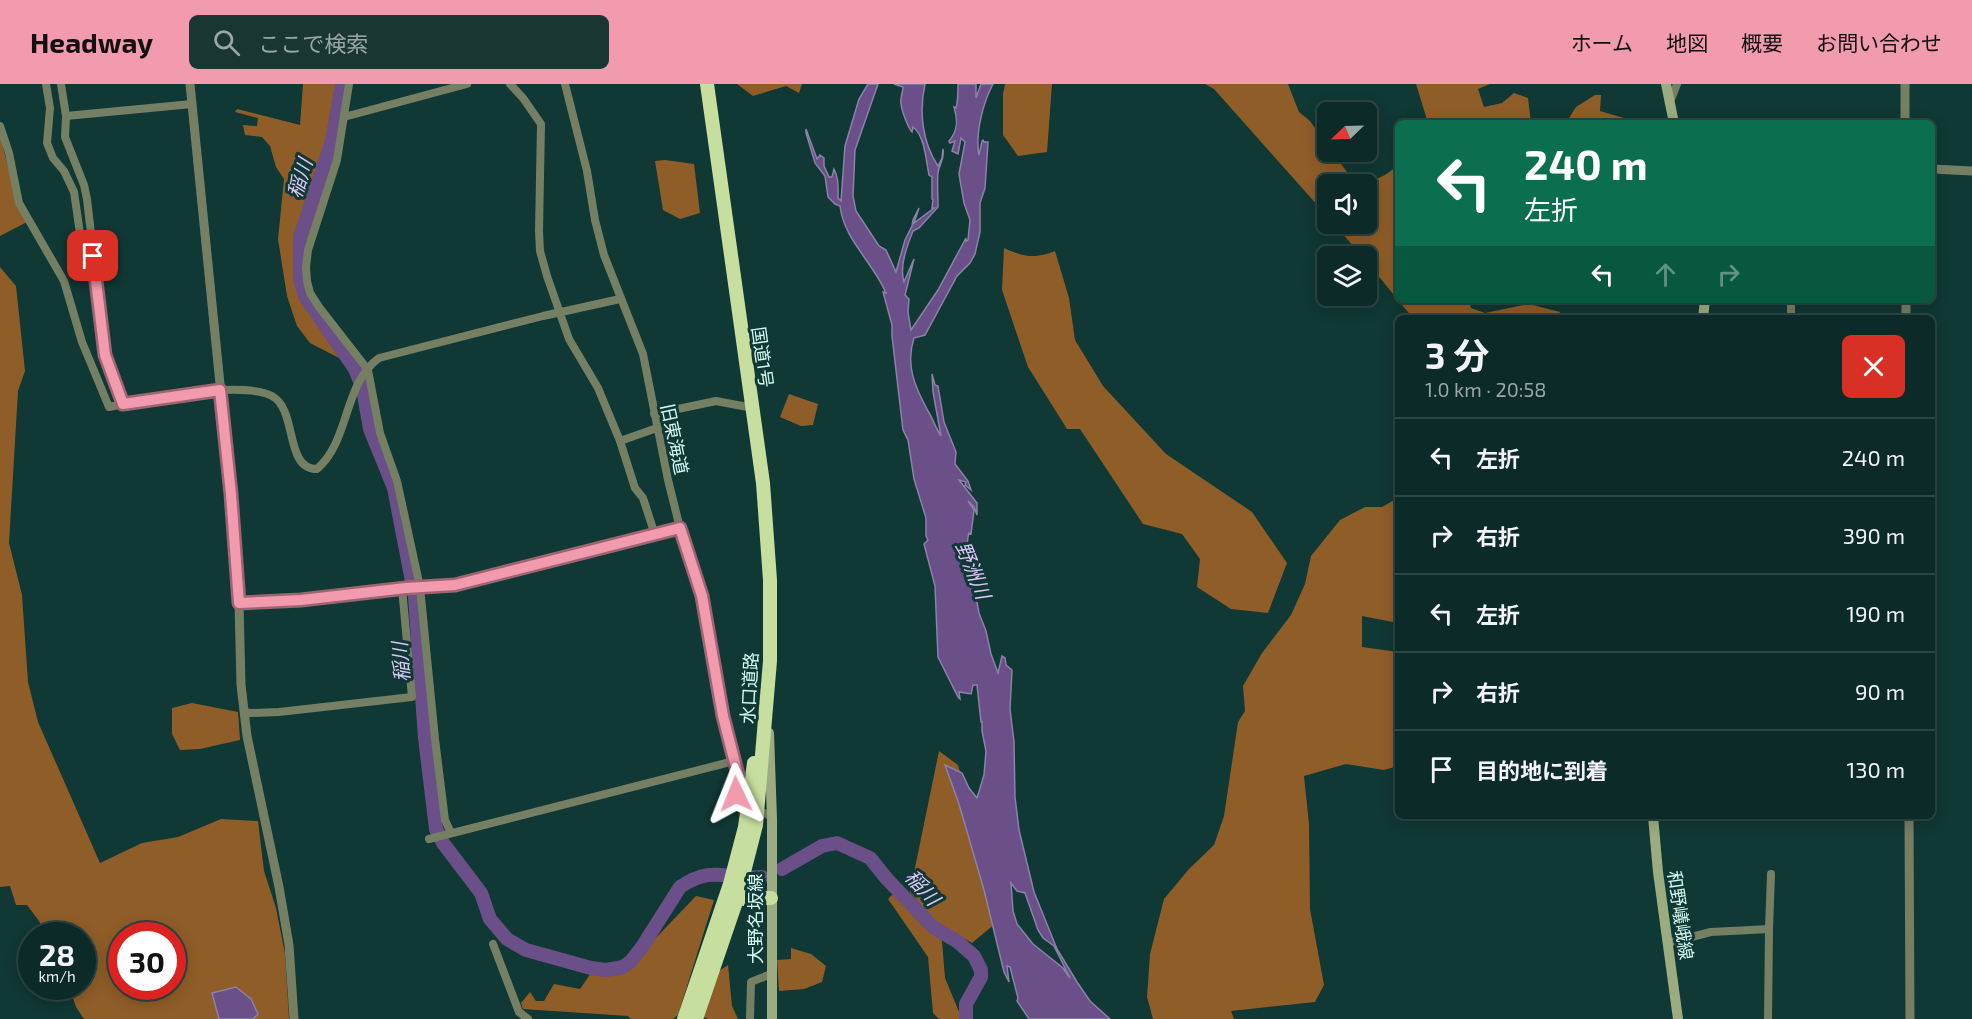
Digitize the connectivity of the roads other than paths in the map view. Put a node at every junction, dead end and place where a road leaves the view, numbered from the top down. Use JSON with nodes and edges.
{"nodes":[{"id":1,"x":46,"y":84,"type":"edge"},
{"id":2,"x":61,"y":84,"type":"edge"},
{"id":3,"x":190,"y":84,"type":"edge"},
{"id":4,"x":349,"y":84,"type":"edge"},
{"id":5,"x":467,"y":84,"type":"edge"},
{"id":6,"x":510,"y":84,"type":"edge"},
{"id":7,"x":565,"y":84,"type":"edge"},
{"id":8,"x":707,"y":84,"type":"edge"},
{"id":9,"x":1666,"y":84,"type":"edge"},
{"id":10,"x":1677,"y":84,"type":"edge"},
{"id":11,"x":1905,"y":84,"type":"edge"},
{"id":12,"x":1670,"y":102,"type":"junction"},
{"id":13,"x":192,"y":104,"type":"junction"},
{"id":14,"x":66,"y":116,"type":"junction"},
{"id":15,"x":344,"y":117,"type":"junction"},
{"id":16,"x":1673,"y":120,"type":"edge"},
{"id":17,"x":1905,"y":120,"type":"edge"},
{"id":18,"x":0,"y":126,"type":"edge"},
{"id":19,"x":1935,"y":169,"type":"edge"},
{"id":20,"x":1972,"y":171,"type":"edge"},
{"id":21,"x":83,"y":254,"type":"dead end"},
{"id":22,"x":620,"y":299,"type":"junction"},
{"id":23,"x":560,"y":312,"type":"junction"},
{"id":24,"x":366,"y":373,"type":"junction"},
{"id":25,"x":220,"y":390,"type":"junction"},
{"id":26,"x":123,"y":404,"type":"junction"},
{"id":27,"x":753,"y":408,"type":"junction"},
{"id":28,"x":654,"y":414,"type":"junction"},
{"id":29,"x":657,"y":428,"type":"junction"},
{"id":30,"x":620,"y":441,"type":"junction"},
{"id":31,"x":680,"y":528,"type":"junction"},
{"id":32,"x":655,"y":535,"type":"junction"},
{"id":33,"x":418,"y":587,"type":"junction"},
{"id":34,"x":404,"y":588,"type":"junction"},
{"id":35,"x":239,"y":603,"type":"junction"},
{"id":36,"x":769,"y":636,"type":"junction"},
{"id":37,"x":767,"y":709,"type":"junction"},
{"id":38,"x":244,"y":712,"type":"junction"},
{"id":39,"x":734,"y":760,"type":"junction"},
{"id":40,"x":753,"y":793,"type":"junction"},
{"id":41,"x":772,"y":819,"type":"junction"},
{"id":42,"x":1653,"y":819,"type":"edge"},
{"id":43,"x":1909,"y":819,"type":"edge"},
{"id":44,"x":449,"y":833,"type":"junction"},
{"id":45,"x":431,"y":838,"type":"dead end"},
{"id":46,"x":1771,"y":874,"type":"dead end"},
{"id":47,"x":736,"y":884,"type":"junction"},
{"id":48,"x":771,"y":898,"type":"junction"},
{"id":49,"x":737,"y":899,"type":"junction"},
{"id":50,"x":1769,"y":929,"type":"junction"},
{"id":51,"x":493,"y":944,"type":"dead end"},
{"id":52,"x":1668,"y":944,"type":"junction"},
{"id":53,"x":771,"y":974,"type":"junction"},
{"id":54,"x":294,"y":1019,"type":"edge"},
{"id":55,"x":528,"y":1019,"type":"edge"},
{"id":56,"x":684,"y":1019,"type":"edge"},
{"id":57,"x":696,"y":1019,"type":"edge"},
{"id":58,"x":750,"y":1019,"type":"edge"},
{"id":59,"x":771,"y":1019,"type":"edge"},
{"id":60,"x":1678,"y":1019,"type":"edge"},
{"id":61,"x":1768,"y":1019,"type":"edge"},
{"id":62,"x":1910,"y":1019,"type":"edge"}],
"edges":[{"from":1,"to":21,"type":"street"},
{"from":2,"to":14,"type":"street"},
{"from":3,"to":13,"type":"street"},
{"from":4,"to":15,"type":"street"},
{"from":5,"to":15,"type":"street"},
{"from":6,"to":23,"type":"street"},
{"from":7,"to":22,"type":"street","name":"旧東海道"},
{"from":8,"to":27,"type":"highway","name":"国道1号"},
{"from":9,"to":12,"type":"main road"},
{"from":10,"to":12,"type":"street"},
{"from":11,"to":17,"type":"street"},
{"from":12,"to":16,"type":"main road"},
{"from":13,"to":14,"type":"street"},
{"from":13,"to":25,"type":"street"},
{"from":14,"to":26,"type":"street"},
{"from":15,"to":24,"type":"street"},
{"from":18,"to":26,"type":"street"},
{"from":19,"to":20,"type":"street"},
{"from":22,"to":23,"type":"street"},
{"from":22,"to":28,"type":"street","name":"旧東海道"},
{"from":23,"to":24,"type":"street"},
{"from":23,"to":30,"type":"street"},
{"from":24,"to":25,"type":"street"},
{"from":24,"to":33,"type":"street"},
{"from":25,"to":26,"type":"street"},
{"from":25,"to":35,"type":"street"},
{"from":27,"to":28,"type":"street"},
{"from":27,"to":36,"type":"highway","name":"国道1号"},
{"from":28,"to":29,"type":"street","name":"旧東海道"},
{"from":29,"to":30,"type":"street"},
{"from":29,"to":31,"type":"street","name":"旧東海道"},
{"from":30,"to":32,"type":"street"},
{"from":31,"to":32,"type":"street"},
{"from":31,"to":39,"type":"street","name":"旧東海道"},
{"from":32,"to":33,"type":"street"},
{"from":33,"to":34,"type":"street"},
{"from":33,"to":44,"type":"street"},
{"from":34,"to":35,"type":"street"},
{"from":34,"to":38,"type":"street"},
{"from":35,"to":38,"type":"street"},
{"from":36,"to":37,"type":"highway","name":"水口道路"},
{"from":36,"to":40,"type":"highway","name":"水口道路"},
{"from":37,"to":40,"type":"highway","name":"水口道路"},
{"from":37,"to":41,"type":"main road","name":"大野名坂線"},
{"from":38,"to":54,"type":"street"},
{"from":39,"to":40,"type":"street","name":"旧東海道"},
{"from":39,"to":44,"type":"street"},
{"from":40,"to":41,"type":"main road"},
{"from":40,"to":41,"type":"street"},
{"from":40,"to":47,"type":"highway","name":"水口道路"},
{"from":41,"to":48,"type":"main road","name":"大野名坂線"},
{"from":42,"to":52,"type":"main road","name":"和野嶬峨線"},
{"from":43,"to":62,"type":"street"},
{"from":44,"to":45,"type":"street"},
{"from":46,"to":50,"type":"street"},
{"from":47,"to":49,"type":"highway","name":"水口道路"},
{"from":47,"to":56,"type":"highway","name":"水口道路"},
{"from":48,"to":49,"type":"highway"},
{"from":48,"to":53,"type":"main road","name":"大野名坂線"},
{"from":49,"to":57,"type":"highway","name":"水口道路"},
{"from":50,"to":52,"type":"street"},
{"from":50,"to":61,"type":"street"},
{"from":51,"to":55,"type":"street"},
{"from":52,"to":60,"type":"main road","name":"和野嶬峨線"},
{"from":53,"to":58,"type":"street"},
{"from":53,"to":59,"type":"main road","name":"大野名坂線"}]}
